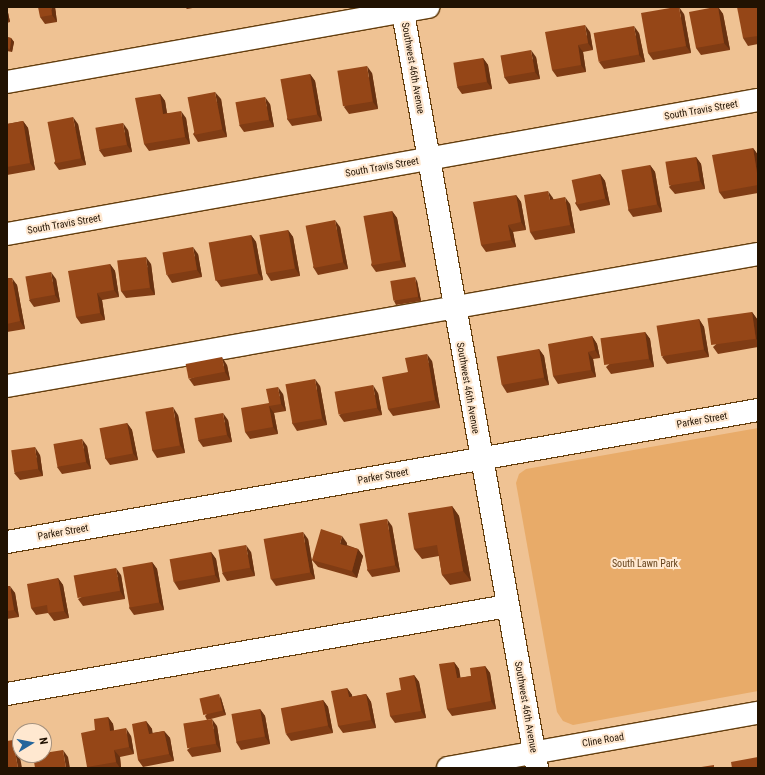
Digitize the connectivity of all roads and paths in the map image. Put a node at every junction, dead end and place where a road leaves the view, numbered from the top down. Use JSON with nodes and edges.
{"nodes":[{"id":1,"x":428,"y":7,"type":"edge"},
{"id":2,"x":403,"y":9,"type":"edge"},
{"id":3,"x":7,"y":82,"type":"edge"},
{"id":4,"x":758,"y":100,"type":"edge"},
{"id":5,"x":429,"y":158,"type":"junction"},
{"id":6,"x":7,"y":234,"type":"edge"},
{"id":7,"x":758,"y":254,"type":"edge"},
{"id":8,"x":455,"y":308,"type":"junction"},
{"id":9,"x":7,"y":386,"type":"edge"},
{"id":10,"x":758,"y":410,"type":"edge"},
{"id":11,"x":481,"y":460,"type":"junction"},
{"id":12,"x":7,"y":542,"type":"edge"},
{"id":13,"x":507,"y":606,"type":"junction"},
{"id":14,"x":7,"y":694,"type":"edge"},
{"id":15,"x":758,"y":713,"type":"edge"},
{"id":16,"x":536,"y":760,"type":"edge"},
{"id":17,"x":448,"y":768,"type":"edge"}],
"edges":[{"from":1,"to":2,"type":"main road"},
{"from":2,"to":3,"type":"main road"},
{"from":2,"to":5,"type":"main road","name":"Southwest 46th Avenue"},
{"from":4,"to":5,"type":"main road","name":"South Travis Street"},
{"from":5,"to":6,"type":"main road","name":"South Travis Street"},
{"from":5,"to":8,"type":"main road","name":"Southwest 46th Avenue"},
{"from":7,"to":8,"type":"main road"},
{"from":8,"to":9,"type":"main road"},
{"from":8,"to":11,"type":"main road","name":"Southwest 46th Avenue"},
{"from":10,"to":11,"type":"main road","name":"Parker Street"},
{"from":11,"to":12,"type":"main road","name":"Parker Street"},
{"from":11,"to":13,"type":"main road","name":"Southwest 46th Avenue"},
{"from":13,"to":14,"type":"main road"},
{"from":13,"to":16,"type":"main road","name":"Southwest 46th Avenue"},
{"from":15,"to":16,"type":"main road","name":"Cline Road"},
{"from":16,"to":17,"type":"main road","name":"Cline Road"}]}
